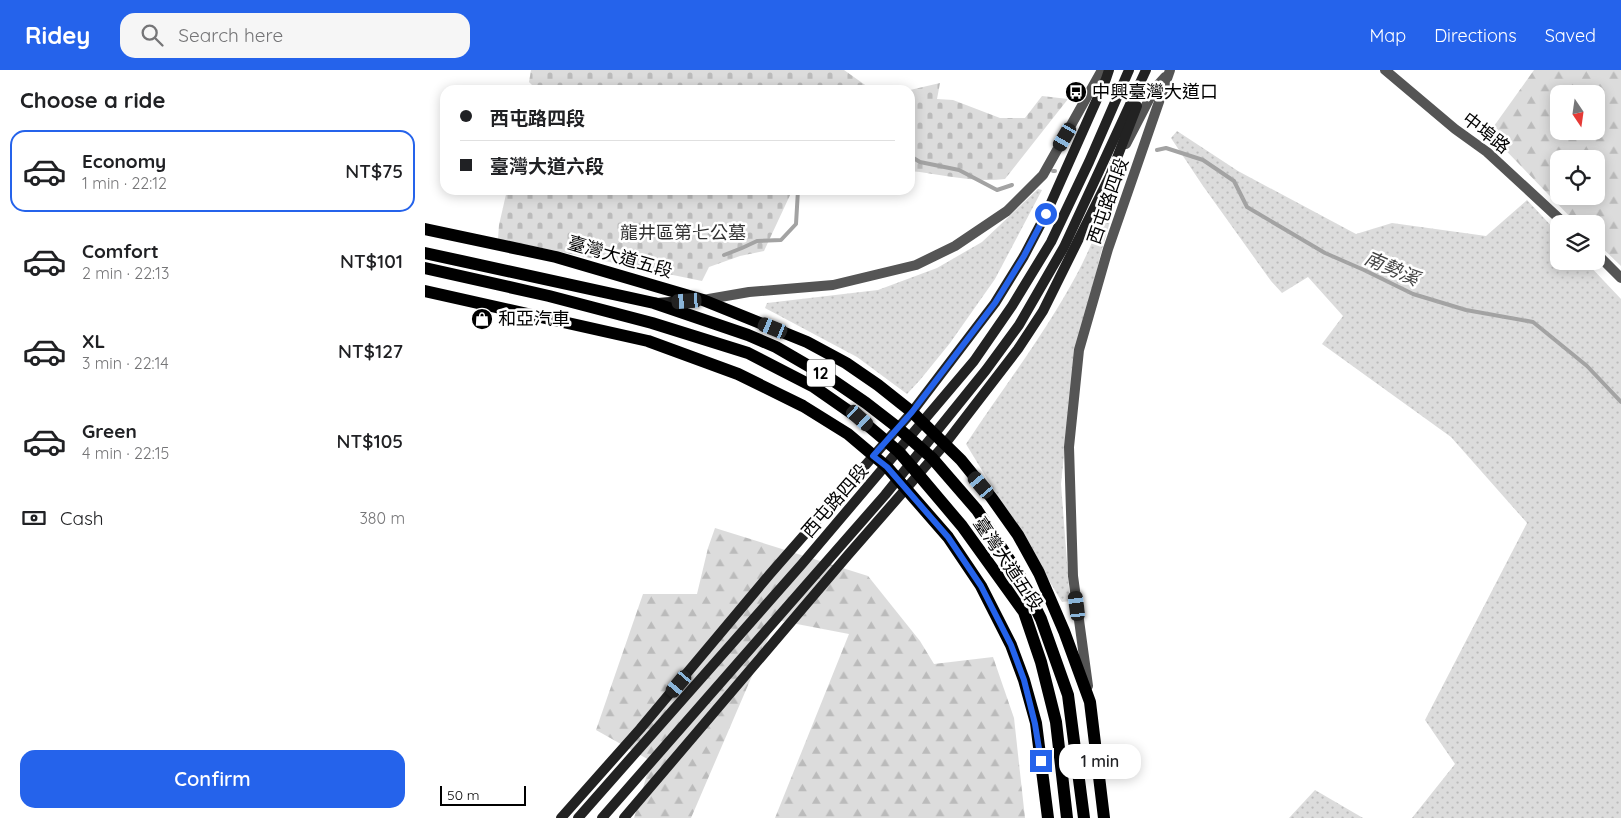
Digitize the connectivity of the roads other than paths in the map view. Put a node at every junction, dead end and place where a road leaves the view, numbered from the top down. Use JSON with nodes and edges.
{"nodes":[{"id":1,"x":1103,"y":70,"type":"edge"},
{"id":2,"x":1109,"y":70,"type":"edge"},
{"id":3,"x":1129,"y":70,"type":"edge"},
{"id":4,"x":1147,"y":70,"type":"edge"},
{"id":5,"x":1385,"y":70,"type":"edge"},
{"id":6,"x":1170,"y":71,"type":"edge"},
{"id":7,"x":1110,"y":176,"type":"junction"},
{"id":8,"x":1555,"y":215,"type":"edge"},
{"id":9,"x":425,"y":230,"type":"edge"},
{"id":10,"x":425,"y":254,"type":"edge"},
{"id":11,"x":1605,"y":262,"type":"edge"},
{"id":12,"x":425,"y":268,"type":"edge"},
{"id":13,"x":1621,"y":278,"type":"edge"},
{"id":14,"x":425,"y":291,"type":"edge"},
{"id":15,"x":703,"y":300,"type":"junction"},
{"id":16,"x":654,"y":303,"type":"junction"},
{"id":17,"x":912,"y":412,"type":"junction"},
{"id":18,"x":897,"y":427,"type":"junction"},
{"id":19,"x":886,"y":442,"type":"junction"},
{"id":20,"x":945,"y":444,"type":"junction"},
{"id":21,"x":873,"y":456,"type":"junction"},
{"id":22,"x":932,"y":458,"type":"junction"},
{"id":23,"x":918,"y":474,"type":"junction"},
{"id":24,"x":905,"y":489,"type":"junction"},
{"id":25,"x":1090,"y":702,"type":"junction"},
{"id":26,"x":621,"y":770,"type":"junction"},
{"id":27,"x":648,"y":789,"type":"junction"},
{"id":28,"x":562,"y":818,"type":"edge"},
{"id":29,"x":578,"y":818,"type":"edge"},
{"id":30,"x":602,"y":818,"type":"edge"},
{"id":31,"x":615,"y":818,"type":"edge"},
{"id":32,"x":624,"y":818,"type":"edge"},
{"id":33,"x":1048,"y":818,"type":"edge"},
{"id":34,"x":1067,"y":818,"type":"edge"},
{"id":35,"x":1084,"y":818,"type":"edge"},
{"id":36,"x":1105,"y":818,"type":"edge"}],
"edges":[{"from":1,"to":15,"type":"street"},
{"from":2,"to":17,"type":"street","name":"西屯路四段"},
{"from":3,"to":26,"type":"street","name":"西屯路四段"},
{"from":4,"to":7,"type":"street","name":"西屯路四段"},
{"from":4,"to":30,"type":"street","name":"西屯路四段"},
{"from":5,"to":8,"type":"street","name":"中埠路"},
{"from":6,"to":7,"type":"street"},
{"from":6,"to":25,"type":"street","name":"西屯路四段"},
{"from":7,"to":20,"type":"street","name":"西屯路四段"},
{"from":9,"to":15,"type":"main road","name":"臺灣大道五段","number":"12"},
{"from":10,"to":16,"type":"main road","name":"臺灣大道五段","number":"12"},
{"from":11,"to":13,"type":"street"},
{"from":12,"to":19,"type":"main road","name":"臺灣大道五段","number":"12"},
{"from":14,"to":21,"type":"main road","name":"臺灣大道五段","number":"12"},
{"from":15,"to":16,"type":"street"},
{"from":15,"to":17,"type":"main road","name":"臺灣大道五段","number":"12"},
{"from":16,"to":18,"type":"main road","name":"臺灣大道五段","number":"12"},
{"from":17,"to":18,"type":"street","name":"西屯路四段"},
{"from":17,"to":20,"type":"main road","name":"臺灣大道五段","number":"12"},
{"from":18,"to":19,"type":"street","name":"西屯路四段"},
{"from":18,"to":22,"type":"main road","name":"臺灣大道五段","number":"12"},
{"from":19,"to":21,"type":"street","name":"西屯路四段"},
{"from":19,"to":23,"type":"main road","name":"臺灣大道五段","number":"12"},
{"from":20,"to":22,"type":"street","name":"西屯路四段"},
{"from":20,"to":25,"type":"main road","name":"臺灣大道五段","number":"12"},
{"from":21,"to":24,"type":"main road","name":"臺灣大道五段","number":"12"},
{"from":21,"to":28,"type":"street","name":"西屯路四段"},
{"from":22,"to":23,"type":"street","name":"西屯路四段"},
{"from":22,"to":35,"type":"main road","name":"臺灣大道五段","number":"12"},
{"from":23,"to":24,"type":"street","name":"西屯路四段"},
{"from":23,"to":34,"type":"main road","name":"臺灣大道五段","number":"12"},
{"from":24,"to":27,"type":"street","name":"西屯路四段"},
{"from":24,"to":33,"type":"main road","name":"臺灣大道五段","number":"12"},
{"from":25,"to":36,"type":"main road","number":"12"},
{"from":26,"to":28,"type":"street"},
{"from":26,"to":29,"type":"street","name":"西屯路四段"},
{"from":27,"to":31,"type":"street"},
{"from":27,"to":32,"type":"street","name":"西屯路四段"}]}
